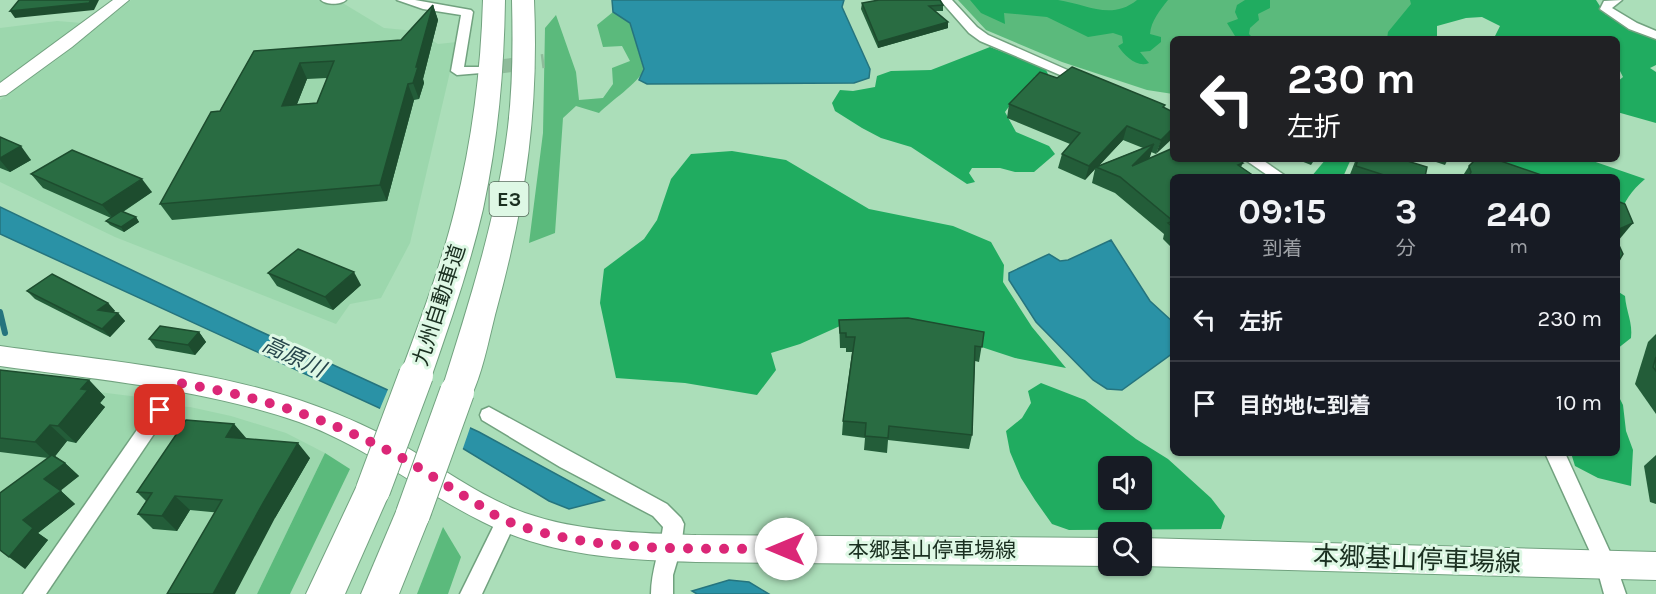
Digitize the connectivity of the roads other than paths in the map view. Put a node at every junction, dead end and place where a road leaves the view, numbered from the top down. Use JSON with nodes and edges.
{"nodes":[{"id":1,"x":122,"y":0,"type":"edge"},
{"id":2,"x":327,"y":0,"type":"edge"},
{"id":3,"x":340,"y":0,"type":"edge"},
{"id":4,"x":403,"y":0,"type":"edge"},
{"id":5,"x":494,"y":0,"type":"edge"},
{"id":6,"x":523,"y":0,"type":"edge"},
{"id":7,"x":946,"y":0,"type":"edge"},
{"id":8,"x":1616,"y":0,"type":"edge"},
{"id":9,"x":1656,"y":35,"type":"edge"},
{"id":10,"x":476,"y":70,"type":"tunnel mouth"},
{"id":11,"x":1093,"y":84,"type":"edge"},
{"id":12,"x":0,"y":91,"type":"edge"},
{"id":13,"x":1256,"y":162,"type":"edge"},
{"id":14,"x":1275,"y":174,"type":"edge"},
{"id":15,"x":0,"y":356,"type":"edge"},
{"id":16,"x":179,"y":383,"type":"junction"},
{"id":17,"x":489,"y":415,"type":"dead end"},
{"id":18,"x":1556,"y":456,"type":"edge"},
{"id":19,"x":506,"y":521,"type":"junction"},
{"id":20,"x":671,"y":549,"type":"junction"},
{"id":21,"x":1098,"y":552,"type":"edge"},
{"id":22,"x":1152,"y":552,"type":"edge"},
{"id":23,"x":1606,"y":565,"type":"junction"},
{"id":24,"x":1656,"y":566,"type":"edge"},
{"id":25,"x":34,"y":594,"type":"edge"},
{"id":26,"x":325,"y":594,"type":"edge"},
{"id":27,"x":380,"y":594,"type":"edge"},
{"id":28,"x":471,"y":594,"type":"edge"},
{"id":29,"x":662,"y":594,"type":"edge"},
{"id":30,"x":1615,"y":594,"type":"edge"}],
"edges":[{"from":1,"to":12,"type":"street"},
{"from":2,"to":3,"type":"street"},
{"from":4,"to":10,"type":"street"},
{"from":5,"to":26,"type":"highway","name":"九州自動車道","number":"E3","bridge":true},
{"from":6,"to":27,"type":"highway","name":"九州自動車道","number":"E3","bridge":true},
{"from":7,"to":11,"type":"street"},
{"from":8,"to":9,"type":"street"},
{"from":13,"to":14,"type":"street"},
{"from":15,"to":16,"type":"main road","name":"本郷基山停車場線"},
{"from":16,"to":19,"type":"main road","name":"本郷基山停車場線"},
{"from":16,"to":25,"type":"street"},
{"from":17,"to":20,"type":"street"},
{"from":18,"to":23,"type":"street"},
{"from":19,"to":20,"type":"main road","name":"本郷基山停車場線"},
{"from":19,"to":28,"type":"street"},
{"from":20,"to":21,"type":"main road","name":"本郷基山停車場線"},
{"from":20,"to":29,"type":"street"},
{"from":22,"to":23,"type":"main road","name":"本郷基山停車場線"},
{"from":23,"to":24,"type":"main road","name":"本郷基山停車場線"},
{"from":23,"to":30,"type":"street"}]}
